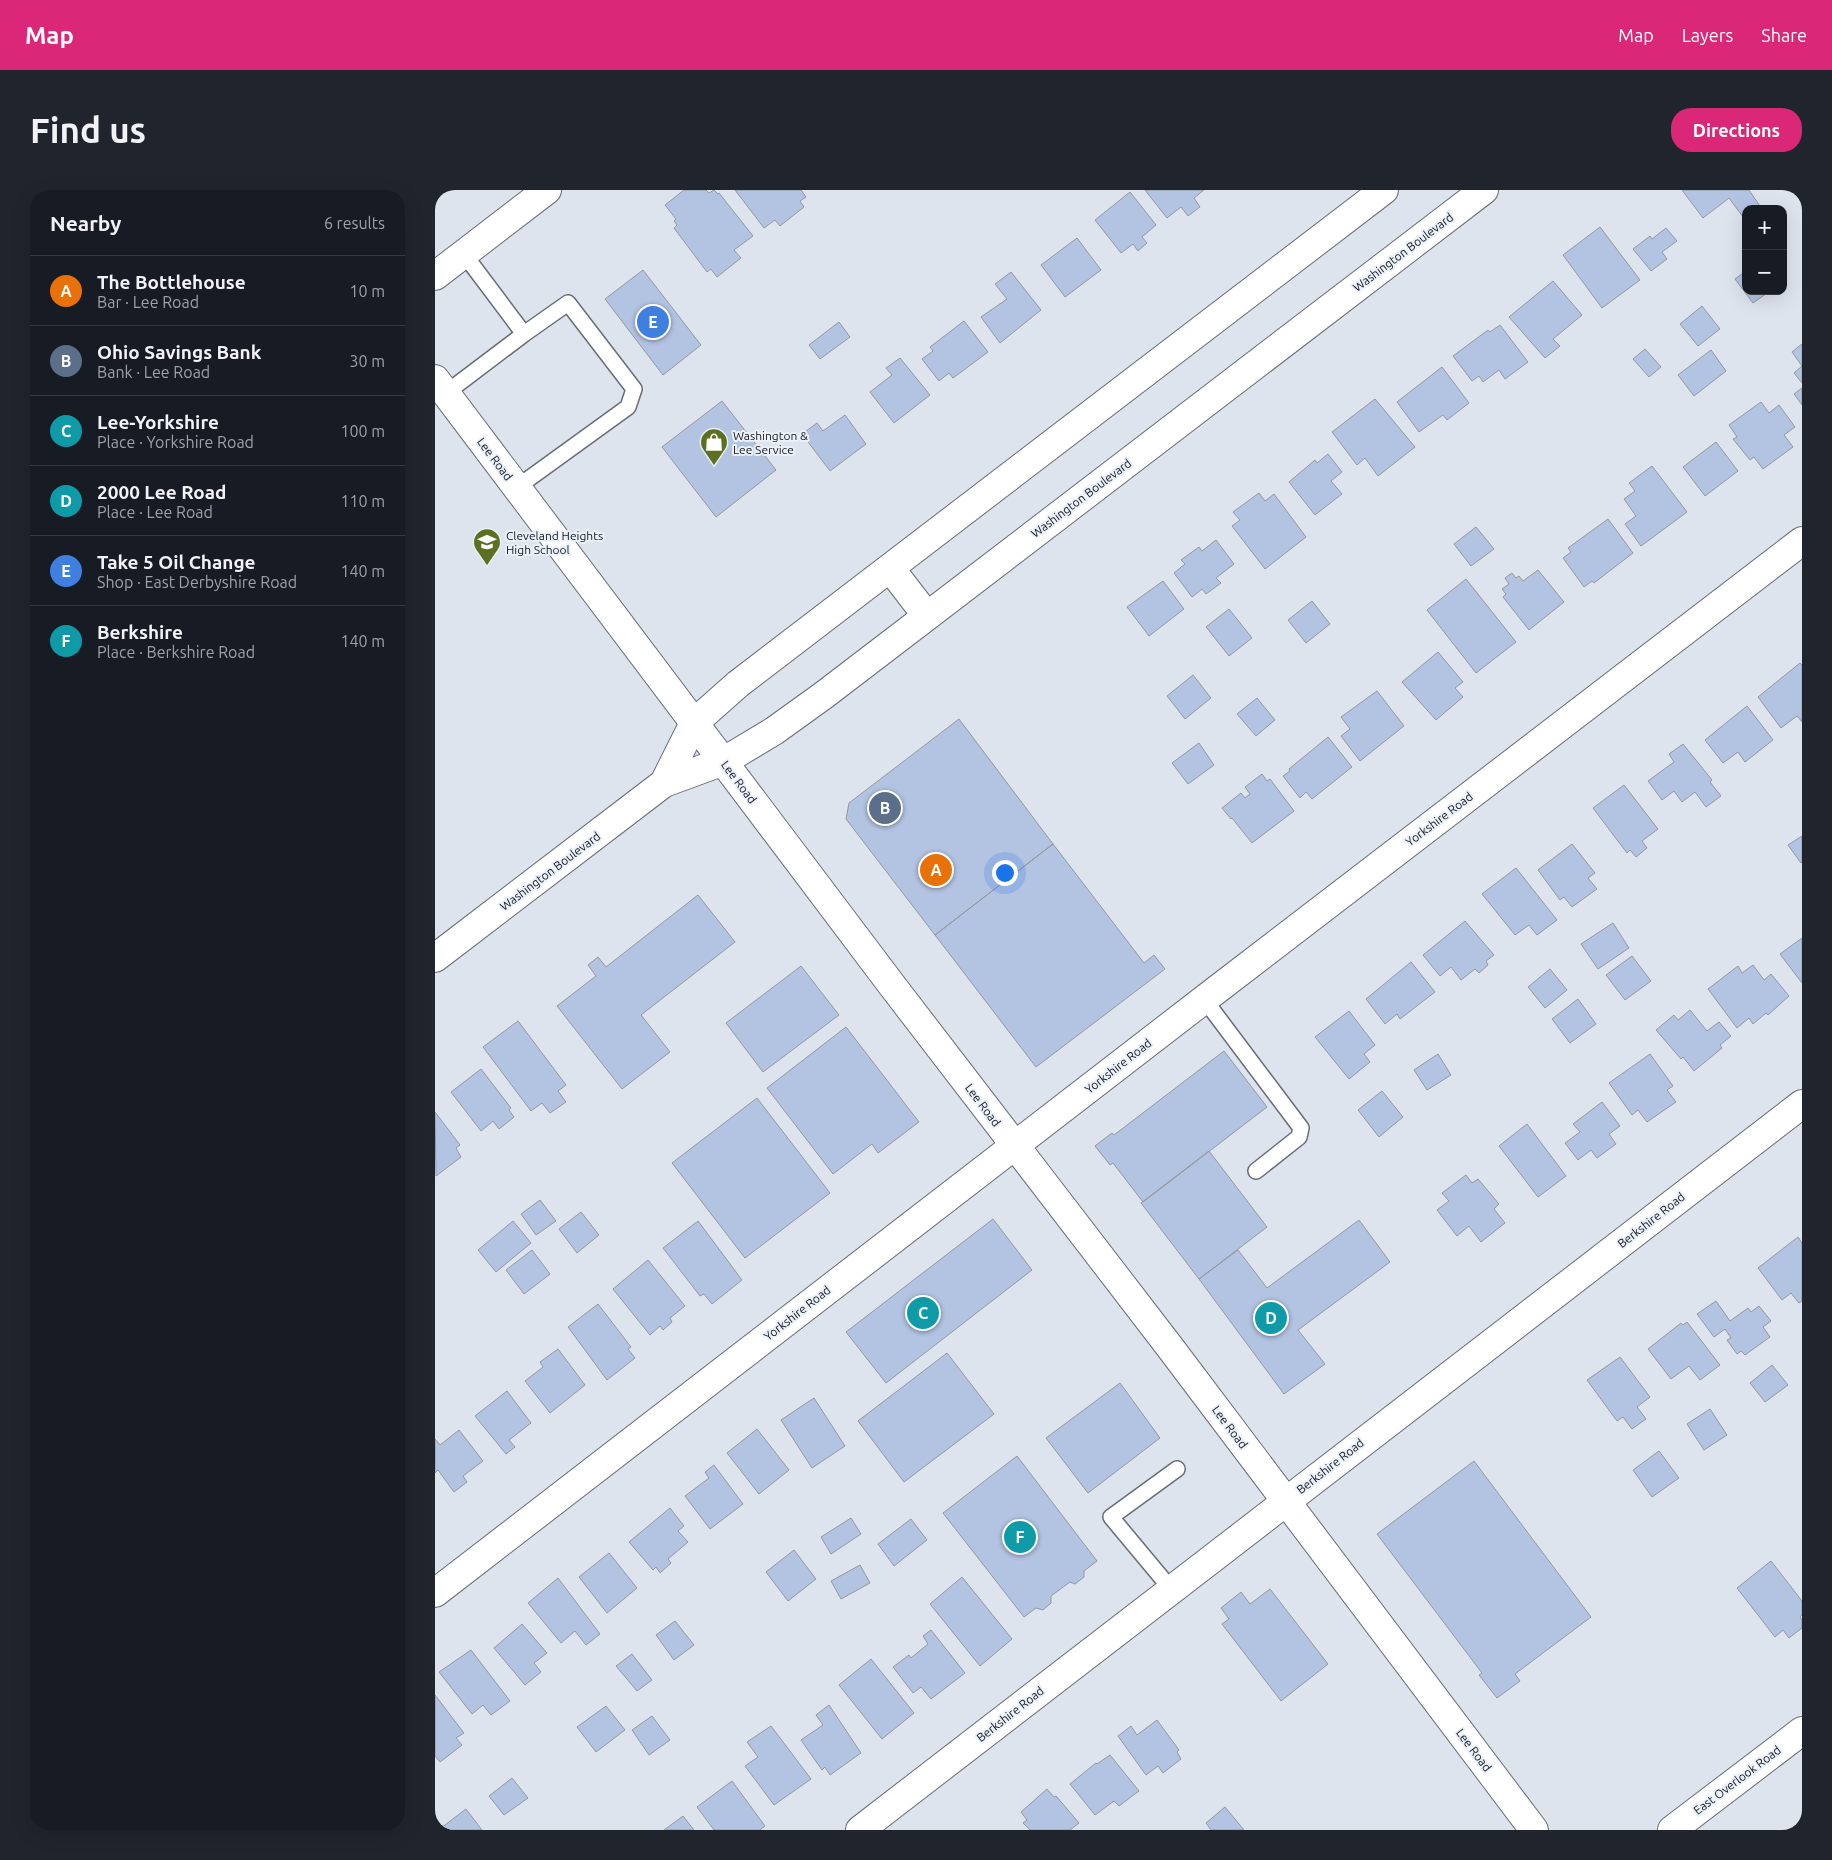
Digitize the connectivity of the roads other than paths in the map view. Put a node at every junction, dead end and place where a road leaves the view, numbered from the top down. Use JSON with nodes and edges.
{"nodes":[{"id":1,"x":547,"y":190,"type":"edge"},
{"id":2,"x":1383,"y":190,"type":"edge"},
{"id":3,"x":1484,"y":190,"type":"edge"},
{"id":4,"x":463,"y":254,"type":"junction"},
{"id":5,"x":435,"y":276,"type":"edge"},
{"id":6,"x":524,"y":334,"type":"junction"},
{"id":7,"x":440,"y":386,"type":"edge"},
{"id":8,"x":517,"y":488,"type":"junction"},
{"id":9,"x":1802,"y":541,"type":"edge"},
{"id":10,"x":890,"y":568,"type":"junction"},
{"id":11,"x":927,"y":616,"type":"junction"},
{"id":12,"x":694,"y":723,"type":"junction"},
{"id":13,"x":724,"y":761,"type":"junction"},
{"id":14,"x":664,"y":783,"type":"junction"},
{"id":15,"x":435,"y":958,"type":"edge"},
{"id":16,"x":1204,"y":999,"type":"junction"},
{"id":17,"x":1802,"y":1104,"type":"edge"},
{"id":18,"x":1014,"y":1146,"type":"junction"},
{"id":19,"x":1256,"y":1171,"type":"dead end"},
{"id":20,"x":1177,"y":1469,"type":"dead end"},
{"id":21,"x":1286,"y":1500,"type":"junction"},
{"id":22,"x":1171,"y":1589,"type":"junction"},
{"id":23,"x":435,"y":1593,"type":"edge"},
{"id":24,"x":1802,"y":1731,"type":"edge"},
{"id":25,"x":859,"y":1830,"type":"edge"},
{"id":26,"x":1534,"y":1830,"type":"edge"},
{"id":27,"x":1672,"y":1830,"type":"edge"}],
"edges":[{"from":1,"to":4,"type":"street"},
{"from":2,"to":10,"type":"street","name":"Washington Boulevard"},
{"from":3,"to":11,"type":"street","name":"Washington Boulevard"},
{"from":4,"to":5,"type":"street"},
{"from":4,"to":6,"type":"lane"},
{"from":6,"to":7,"type":"lane"},
{"from":6,"to":8,"type":"lane"},
{"from":7,"to":8,"type":"street","name":"Lee Road"},
{"from":8,"to":12,"type":"street","name":"Lee Road"},
{"from":9,"to":16,"type":"street","name":"Yorkshire Road"},
{"from":10,"to":11,"type":"street"},
{"from":10,"to":12,"type":"street","name":"Washington Boulevard"},
{"from":11,"to":13,"type":"street","name":"Washington Boulevard"},
{"from":12,"to":13,"type":"street","name":"Lee Road"},
{"from":12,"to":14,"type":"street","name":"Washington Boulevard"},
{"from":13,"to":14,"type":"street","name":"Washington Boulevard"},
{"from":13,"to":18,"type":"street","name":"Lee Road"},
{"from":14,"to":15,"type":"street","name":"Washington Boulevard"},
{"from":16,"to":18,"type":"street","name":"Yorkshire Road"},
{"from":16,"to":19,"type":"lane"},
{"from":17,"to":21,"type":"street","name":"Berkshire Road"},
{"from":18,"to":21,"type":"street","name":"Lee Road"},
{"from":18,"to":23,"type":"street","name":"Yorkshire Road"},
{"from":20,"to":22,"type":"lane"},
{"from":21,"to":22,"type":"street","name":"Berkshire Road"},
{"from":21,"to":26,"type":"street","name":"Lee Road"},
{"from":22,"to":25,"type":"street","name":"Berkshire Road"},
{"from":24,"to":27,"type":"street","name":"East Overlook Road"}]}
